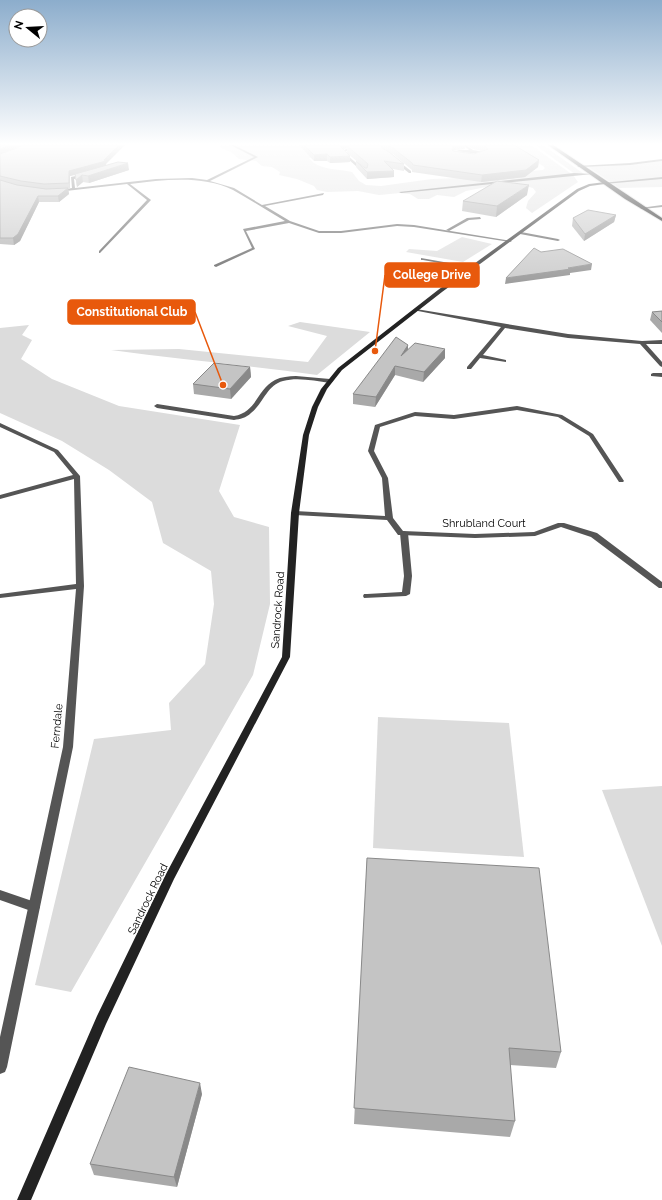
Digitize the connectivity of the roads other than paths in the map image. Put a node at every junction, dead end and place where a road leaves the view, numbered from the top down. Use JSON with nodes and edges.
{"nodes":[{"id":1,"x":148,"y":201,"type":"edge"},
{"id":2,"x":253,"y":201,"type":"edge"},
{"id":3,"x":286,"y":201,"type":"edge"},
{"id":4,"x":563,"y":201,"type":"edge"},
{"id":5,"x":631,"y":201,"type":"edge"},
{"id":6,"x":261,"y":206,"type":"junction"},
{"id":7,"x":662,"y":206,"type":"edge"},
{"id":8,"x":642,"y":208,"type":"junction"},
{"id":9,"x":480,"y":218,"type":"edge"},
{"id":10,"x":662,"y":220,"type":"edge"},
{"id":11,"x":289,"y":222,"type":"junction"},
{"id":12,"x":448,"y":230,"type":"junction"},
{"id":13,"x":521,"y":233,"type":"junction"},
{"id":14,"x":558,"y":240,"type":"dead end"},
{"id":15,"x":510,"y":241,"type":"junction"},
{"id":16,"x":100,"y":252,"type":"dead end"},
{"id":17,"x":423,"y":259,"type":"dead end"},
{"id":18,"x":216,"y":266,"type":"dead end"},
{"id":19,"x":472,"y":268,"type":"junction"},
{"id":20,"x":418,"y":310,"type":"junction"},
{"id":21,"x":504,"y":326,"type":"junction"},
{"id":22,"x":662,"y":342,"type":"edge"},
{"id":23,"x":642,"y":343,"type":"junction"},
{"id":24,"x":479,"y":356,"type":"junction"},
{"id":25,"x":504,"y":361,"type":"dead end"},
{"id":26,"x":662,"y":365,"type":"edge"},
{"id":27,"x":469,"y":368,"type":"dead end"},
{"id":28,"x":653,"y":375,"type":"dead end"},
{"id":29,"x":662,"y":375,"type":"edge"},
{"id":30,"x":330,"y":381,"type":"junction"},
{"id":31,"x":158,"y":406,"type":"dead end"},
{"id":32,"x":0,"y":425,"type":"edge"},
{"id":33,"x":77,"y":476,"type":"junction"},
{"id":34,"x":621,"y":481,"type":"dead end"},
{"id":35,"x":0,"y":497,"type":"edge"},
{"id":36,"x":295,"y":513,"type":"junction"},
{"id":37,"x":389,"y":518,"type":"junction"},
{"id":38,"x":404,"y":533,"type":"junction"},
{"id":39,"x":80,"y":586,"type":"junction"},
{"id":40,"x":662,"y":586,"type":"edge"},
{"id":41,"x":0,"y":596,"type":"edge"},
{"id":42,"x":367,"y":596,"type":"dead end"},
{"id":43,"x":0,"y":895,"type":"edge"},
{"id":44,"x":34,"y":907,"type":"junction"},
{"id":45,"x":0,"y":1067,"type":"edge"},
{"id":46,"x":24,"y":1200,"type":"edge"}],
"edges":[{"from":1,"to":16,"type":"street"},
{"from":2,"to":6,"type":"street"},
{"from":3,"to":6,"type":"street"},
{"from":4,"to":13,"type":"street","name":"Sandrock Road"},
{"from":5,"to":8,"type":"main road"},
{"from":6,"to":11,"type":"street"},
{"from":7,"to":8,"type":"street"},
{"from":8,"to":10,"type":"main road"},
{"from":9,"to":12,"type":"street"},
{"from":11,"to":12,"type":"street"},
{"from":11,"to":18,"type":"street"},
{"from":12,"to":15,"type":"street"},
{"from":13,"to":14,"type":"street"},
{"from":13,"to":15,"type":"street","name":"Sandrock Road"},
{"from":15,"to":19,"type":"street","name":"Sandrock Road"},
{"from":17,"to":19,"type":"street"},
{"from":19,"to":20,"type":"street","name":"Sandrock Road"},
{"from":20,"to":21,"type":"street"},
{"from":20,"to":30,"type":"street","name":"Sandrock Road"},
{"from":21,"to":23,"type":"street"},
{"from":21,"to":24,"type":"street"},
{"from":22,"to":23,"type":"street"},
{"from":23,"to":26,"type":"street"},
{"from":24,"to":25,"type":"street"},
{"from":24,"to":27,"type":"street"},
{"from":28,"to":29,"type":"street"},
{"from":30,"to":31,"type":"street"},
{"from":30,"to":36,"type":"street","name":"Sandrock Road"},
{"from":32,"to":33,"type":"street"},
{"from":33,"to":35,"type":"street"},
{"from":33,"to":39,"type":"street","name":"Ferndale"},
{"from":34,"to":37,"type":"street"},
{"from":36,"to":37,"type":"street"},
{"from":36,"to":46,"type":"street","name":"Sandrock Road"},
{"from":37,"to":38,"type":"street"},
{"from":38,"to":40,"type":"street","name":"Shrubland Court"},
{"from":38,"to":42,"type":"street"},
{"from":39,"to":41,"type":"street"},
{"from":39,"to":44,"type":"street","name":"Ferndale"},
{"from":43,"to":44,"type":"street"},
{"from":44,"to":45,"type":"street","name":"Ferndale"}]}
